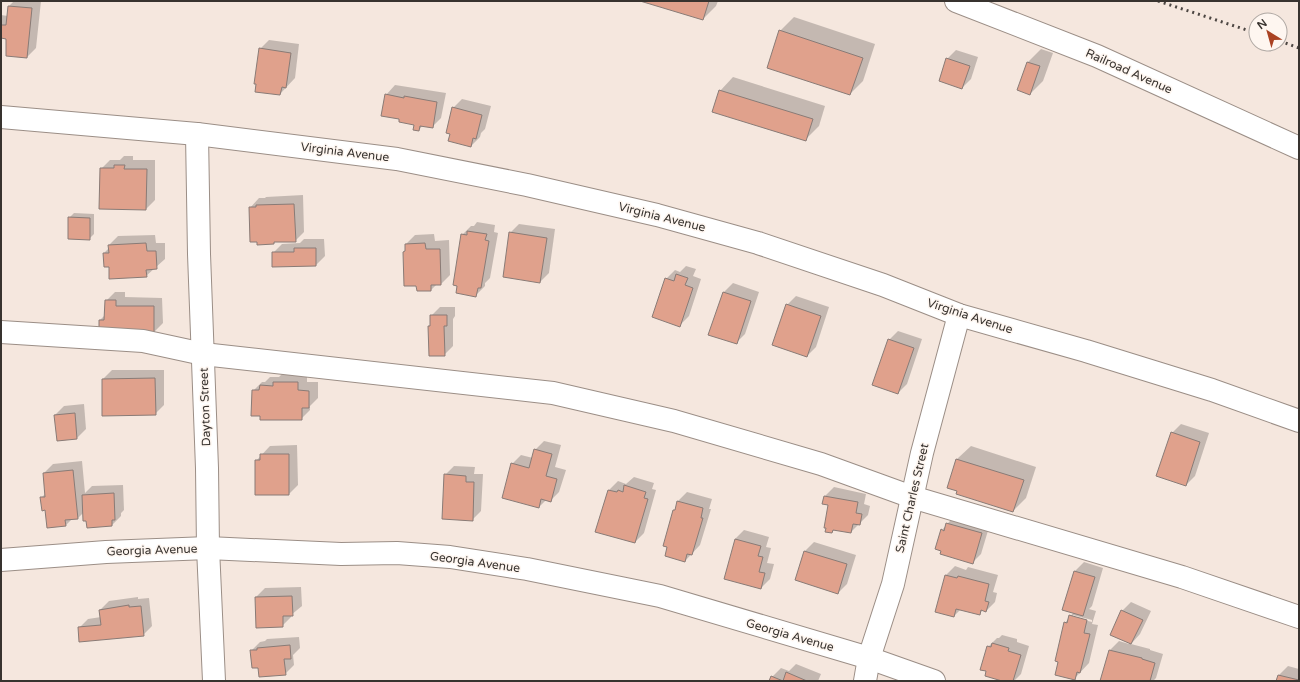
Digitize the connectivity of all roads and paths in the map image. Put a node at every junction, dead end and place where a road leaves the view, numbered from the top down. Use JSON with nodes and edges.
{"nodes":[{"id":1,"x":956,"y":1,"type":"edge"},
{"id":2,"x":1,"y":117,"type":"edge"},
{"id":3,"x":197,"y":134,"type":"junction"},
{"id":4,"x":1299,"y":148,"type":"edge"},
{"id":5,"x":959,"y":315,"type":"junction"},
{"id":6,"x":1,"y":332,"type":"edge"},
{"id":7,"x":203,"y":354,"type":"junction"},
{"id":8,"x":1299,"y":421,"type":"edge"},
{"id":9,"x":912,"y":497,"type":"junction"},
{"id":10,"x":208,"y":548,"type":"junction"},
{"id":11,"x":1,"y":560,"type":"edge"},
{"id":12,"x":1299,"y":617,"type":"edge"},
{"id":13,"x":869,"y":658,"type":"junction"},
{"id":14,"x":214,"y":681,"type":"edge"},
{"id":15,"x":865,"y":681,"type":"edge"},
{"id":16,"x":934,"y":681,"type":"edge"}],
"edges":[{"from":1,"to":4,"type":"street","name":"Railroad Avenue"},
{"from":2,"to":3,"type":"street","name":"Virginia Avenue"},
{"from":3,"to":5,"type":"street","name":"Virginia Avenue"},
{"from":3,"to":7,"type":"street","name":"Dayton Street"},
{"from":5,"to":8,"type":"street","name":"Virginia Avenue"},
{"from":5,"to":9,"type":"street","name":"Saint Charles Street"},
{"from":6,"to":7,"type":"street"},
{"from":7,"to":9,"type":"street"},
{"from":7,"to":10,"type":"street","name":"Dayton Street"},
{"from":9,"to":12,"type":"street"},
{"from":9,"to":13,"type":"street","name":"Saint Charles Street"},
{"from":10,"to":11,"type":"street","name":"Georgia Avenue"},
{"from":10,"to":13,"type":"street","name":"Georgia Avenue"},
{"from":10,"to":14,"type":"street","name":"Dayton Street"},
{"from":13,"to":15,"type":"street","name":"Saint Charles Street"},
{"from":13,"to":16,"type":"street","name":"Georgia Avenue"}]}
